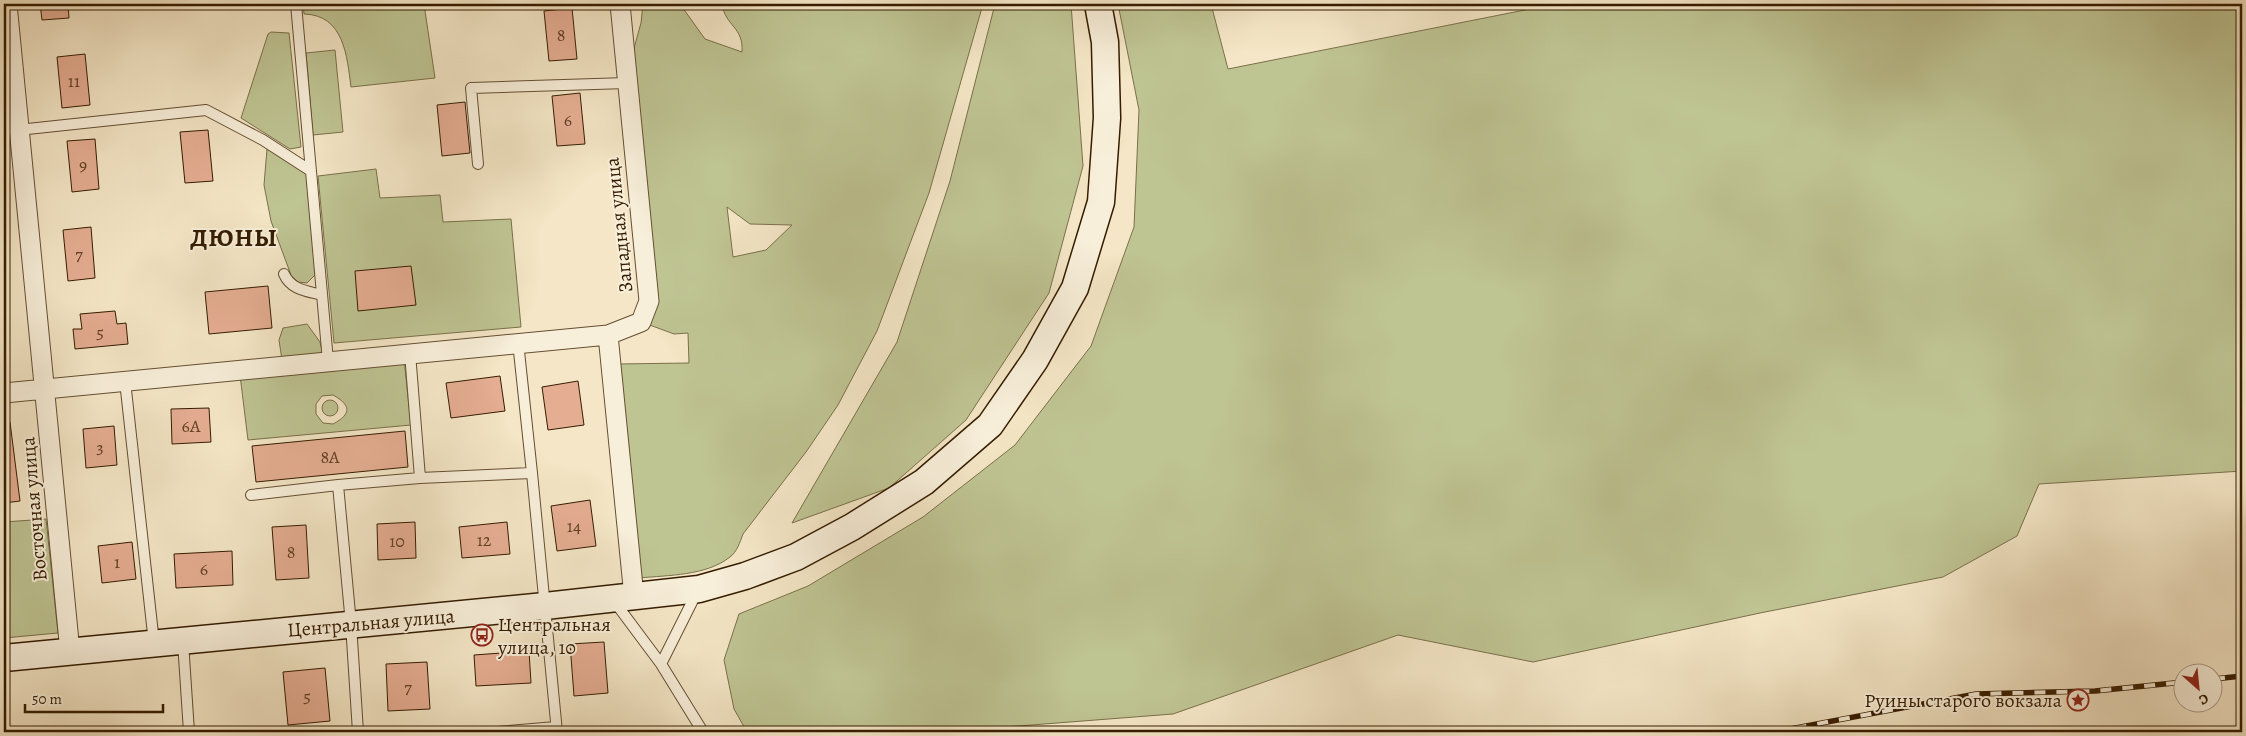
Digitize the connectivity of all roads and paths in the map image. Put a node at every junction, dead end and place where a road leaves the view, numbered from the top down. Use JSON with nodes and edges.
{"nodes":[{"id":1,"x":6,"y":4,"type":"edge"},
{"id":2,"x":296,"y":4,"type":"edge"},
{"id":3,"x":620,"y":4,"type":"edge"},
{"id":4,"x":1098,"y":4,"type":"edge"},
{"id":5,"x":627,"y":83,"type":"junction"},
{"id":6,"x":18,"y":130,"type":"junction"},
{"id":7,"x":478,"y":164,"type":"dead end"},
{"id":8,"x":311,"y":170,"type":"junction"},
{"id":9,"x":284,"y":274,"type":"dead end"},
{"id":10,"x":322,"y":295,"type":"junction"},
{"id":11,"x":608,"y":335,"type":"junction"},
{"id":12,"x":518,"y":342,"type":"junction"},
{"id":13,"x":410,"y":353,"type":"junction"},
{"id":14,"x":328,"y":361,"type":"junction"},
{"id":15,"x":125,"y":381,"type":"junction"},
{"id":16,"x":45,"y":389,"type":"junction"},
{"id":17,"x":4,"y":394,"type":"edge"},
{"id":18,"x":532,"y":473,"type":"junction"},
{"id":19,"x":420,"y":478,"type":"junction"},
{"id":20,"x":338,"y":485,"type":"junction"},
{"id":21,"x":250,"y":495,"type":"dead end"},
{"id":22,"x":699,"y":590,"type":"junction"},
{"id":23,"x":624,"y":598,"type":"junction"},
{"id":24,"x":545,"y":606,"type":"junction"},
{"id":25,"x":351,"y":624,"type":"junction"},
{"id":26,"x":183,"y":641,"type":"junction"},
{"id":27,"x":154,"y":643,"type":"junction"},
{"id":28,"x":70,"y":652,"type":"junction"},
{"id":29,"x":4,"y":658,"type":"edge"},
{"id":30,"x":661,"y":664,"type":"junction"},
{"id":31,"x":557,"y":730,"type":"edge"},
{"id":32,"x":189,"y":732,"type":"edge"},
{"id":33,"x":358,"y":732,"type":"edge"},
{"id":34,"x":498,"y":732,"type":"edge"},
{"id":35,"x":703,"y":732,"type":"edge"}],
"edges":[{"from":1,"to":6,"type":"street","name":"Восточная улица"},
{"from":2,"to":8,"type":"lane"},
{"from":3,"to":5,"type":"street","name":"Западная улица"},
{"from":4,"to":22,"type":"main road","name":"Центральная улица"},
{"from":5,"to":7,"type":"lane"},
{"from":5,"to":11,"type":"street","name":"Западная улица"},
{"from":6,"to":8,"type":"lane"},
{"from":6,"to":16,"type":"street","name":"Восточная улица"},
{"from":8,"to":10,"type":"lane"},
{"from":9,"to":10,"type":"lane"},
{"from":10,"to":14,"type":"lane"},
{"from":11,"to":12,"type":"street","name":"Западная улица"},
{"from":11,"to":23,"type":"street"},
{"from":12,"to":13,"type":"street","name":"Западная улица"},
{"from":12,"to":18,"type":"lane"},
{"from":13,"to":14,"type":"street","name":"Западная улица"},
{"from":13,"to":19,"type":"lane"},
{"from":14,"to":15,"type":"street","name":"Западная улица"},
{"from":15,"to":16,"type":"street","name":"Западная улица"},
{"from":15,"to":27,"type":"lane"},
{"from":16,"to":17,"type":"street","name":"Западная улица"},
{"from":16,"to":28,"type":"street","name":"Восточная улица"},
{"from":18,"to":19,"type":"lane"},
{"from":18,"to":24,"type":"lane"},
{"from":19,"to":20,"type":"lane"},
{"from":20,"to":21,"type":"lane"},
{"from":20,"to":25,"type":"lane"},
{"from":22,"to":23,"type":"main road","name":"Центральная улица"},
{"from":22,"to":30,"type":"lane"},
{"from":23,"to":24,"type":"main road","name":"Центральная улица"},
{"from":23,"to":30,"type":"lane"},
{"from":24,"to":25,"type":"main road","name":"Центральная улица"},
{"from":24,"to":31,"type":"lane"},
{"from":25,"to":26,"type":"main road","name":"Центральная улица"},
{"from":25,"to":33,"type":"lane"},
{"from":26,"to":27,"type":"main road","name":"Центральная улица"},
{"from":26,"to":32,"type":"lane"},
{"from":27,"to":28,"type":"main road","name":"Центральная улица"},
{"from":28,"to":29,"type":"main road","name":"Центральная улица"},
{"from":30,"to":35,"type":"lane"},
{"from":31,"to":34,"type":"lane"}]}
